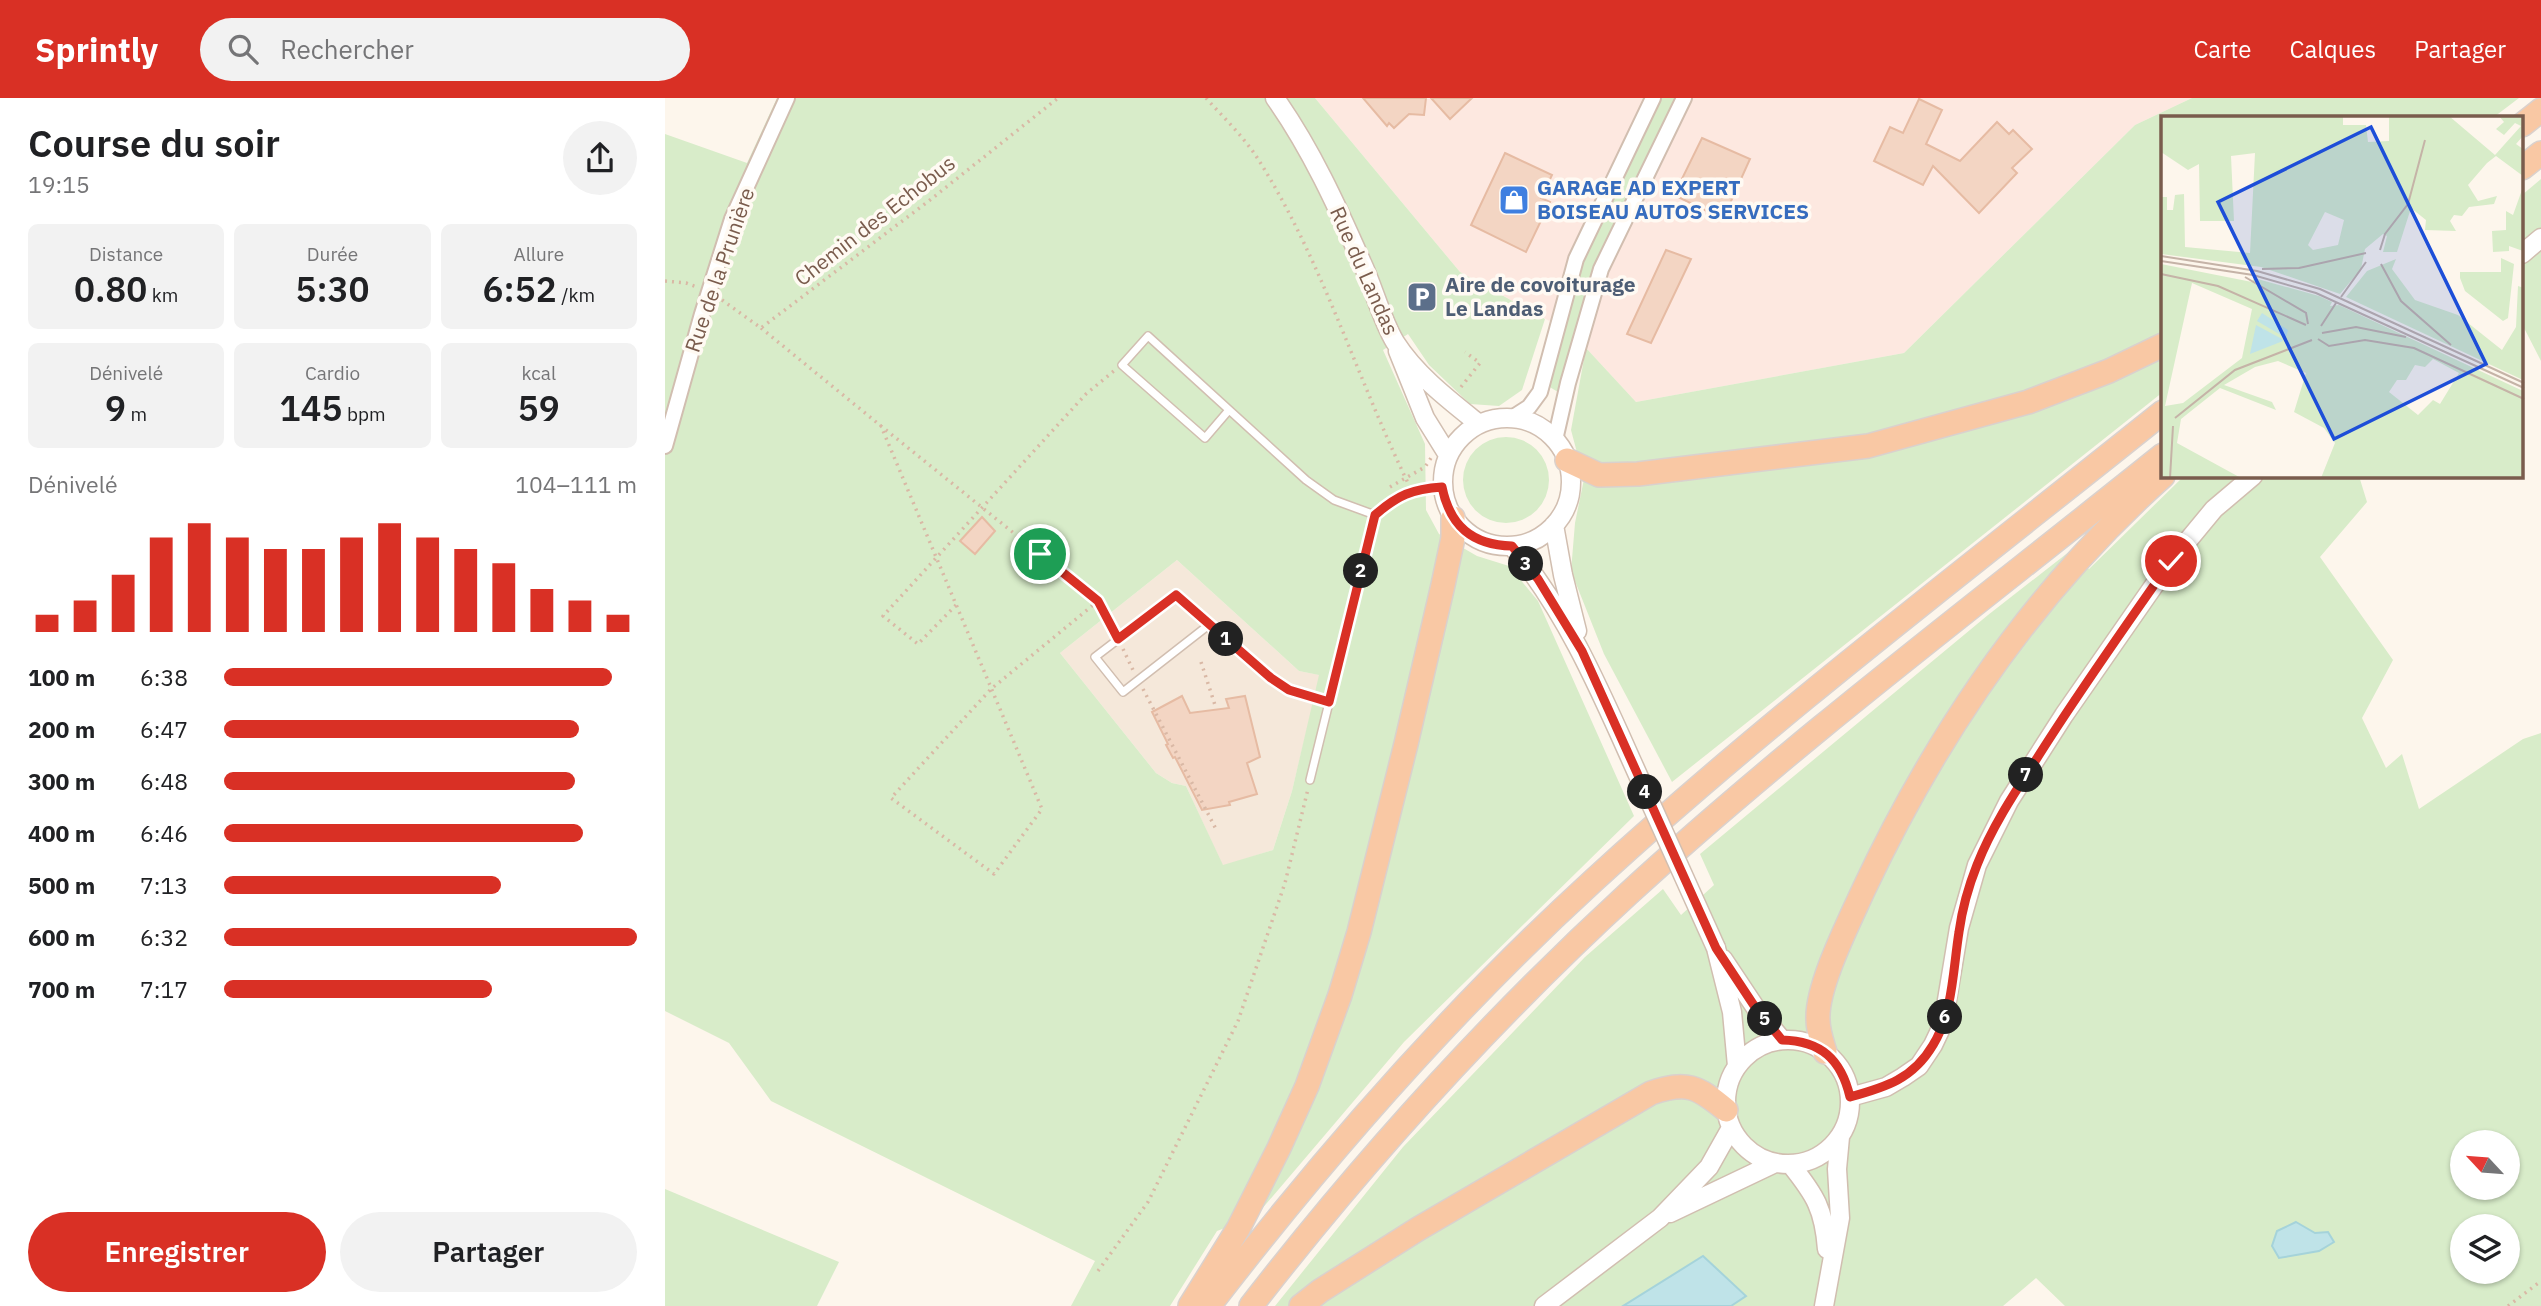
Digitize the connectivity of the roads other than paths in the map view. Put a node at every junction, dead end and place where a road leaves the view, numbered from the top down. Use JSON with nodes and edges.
{"nodes":[{"id":1,"x":787,"y":98,"type":"edge"},
{"id":2,"x":1275,"y":98,"type":"edge"},
{"id":3,"x":1653,"y":98,"type":"edge"},
{"id":4,"x":1684,"y":98,"type":"edge"},
{"id":5,"x":2541,"y":110,"type":"edge"},
{"id":6,"x":2523,"y":124,"type":"edge"},
{"id":7,"x":2541,"y":153,"type":"edge"},
{"id":8,"x":2523,"y":167,"type":"edge"},
{"id":9,"x":2541,"y":239,"type":"edge"},
{"id":10,"x":2523,"y":253,"type":"edge"},
{"id":11,"x":1394,"y":341,"type":"junction"},
{"id":12,"x":2161,"y":346,"type":"edge"},
{"id":13,"x":1229,"y":410,"type":"junction"},
{"id":14,"x":2161,"y":414,"type":"edge"},
{"id":15,"x":1512,"y":418,"type":"junction"},
{"id":16,"x":1479,"y":424,"type":"junction"},
{"id":17,"x":1555,"y":440,"type":"junction"},
{"id":18,"x":665,"y":446,"type":"edge"},
{"id":19,"x":1440,"y":455,"type":"junction"},
{"id":20,"x":2161,"y":457,"type":"edge"},
{"id":21,"x":1567,"y":460,"type":"junction"},
{"id":22,"x":2161,"y":478,"type":"edge"},
{"id":23,"x":2251,"y":478,"type":"edge"},
{"id":24,"x":1442,"y":487,"type":"junction"},
{"id":25,"x":1375,"y":515,"type":"junction"},
{"id":26,"x":1453,"y":518,"type":"junction"},
{"id":27,"x":1554,"y":525,"type":"junction"},
{"id":28,"x":1512,"y":546,"type":"junction"},
{"id":29,"x":1210,"y":624,"type":"junction"},
{"id":30,"x":1582,"y":651,"type":"junction"},
{"id":31,"x":1329,"y":702,"type":"junction"},
{"id":32,"x":1310,"y":780,"type":"road end"},
{"id":33,"x":1716,"y":948,"type":"junction"},
{"id":34,"x":1782,"y":1040,"type":"junction"},
{"id":35,"x":1825,"y":1052,"type":"junction"},
{"id":36,"x":1737,"y":1066,"type":"junction"},
{"id":37,"x":1850,"y":1097,"type":"junction"},
{"id":38,"x":1728,"y":1119,"type":"junction"},
{"id":39,"x":1840,"y":1136,"type":"junction"},
{"id":40,"x":1783,"y":1164,"type":"junction"},
{"id":41,"x":1660,"y":1218,"type":"junction"},
{"id":42,"x":1829,"y":1274,"type":"junction"},
{"id":43,"x":1190,"y":1306,"type":"edge"},
{"id":44,"x":1209,"y":1306,"type":"edge"},
{"id":45,"x":1251,"y":1306,"type":"edge"},
{"id":46,"x":1301,"y":1306,"type":"edge"},
{"id":47,"x":1544,"y":1306,"type":"edge"},
{"id":48,"x":1824,"y":1306,"type":"edge"}],
"edges":[{"from":1,"to":18,"type":"street","name":"Rue de la Prunière"},
{"from":2,"to":11,"type":"street","name":"Rue du Landas"},
{"from":3,"to":15,"type":"street"},
{"from":4,"to":17,"type":"street"},
{"from":5,"to":6,"type":"highway"},
{"from":7,"to":8,"type":"highway"},
{"from":9,"to":10,"type":"street"},
{"from":11,"to":16,"type":"street","name":"Rue du Landas"},
{"from":11,"to":19,"type":"street"},
{"from":12,"to":21,"type":"highway"},
{"from":13,"to":13,"type":"lane"},
{"from":13,"to":25,"type":"lane"},
{"from":14,"to":44,"type":"highway"},
{"from":15,"to":16,"type":"street"},
{"from":15,"to":17,"type":"street"},
{"from":16,"to":19,"type":"street"},
{"from":17,"to":21,"type":"street"},
{"from":19,"to":24,"type":"street"},
{"from":20,"to":45,"type":"highway"},
{"from":21,"to":27,"type":"street"},
{"from":22,"to":35,"type":"highway"},
{"from":23,"to":37,"type":"street"},
{"from":24,"to":25,"type":"lane"},
{"from":24,"to":26,"type":"street"},
{"from":25,"to":31,"type":"lane"},
{"from":26,"to":28,"type":"street"},
{"from":26,"to":43,"type":"highway"},
{"from":27,"to":28,"type":"street"},
{"from":27,"to":30,"type":"street"},
{"from":28,"to":30,"type":"street"},
{"from":29,"to":29,"type":"lane"},
{"from":29,"to":31,"type":"lane"},
{"from":30,"to":33,"type":"street","bridge":true},
{"from":31,"to":32,"type":"lane"},
{"from":33,"to":34,"type":"street"},
{"from":33,"to":36,"type":"street"},
{"from":34,"to":35,"type":"street"},
{"from":34,"to":36,"type":"street"},
{"from":35,"to":37,"type":"street"},
{"from":36,"to":38,"type":"street"},
{"from":37,"to":39,"type":"street"},
{"from":38,"to":40,"type":"street"},
{"from":38,"to":41,"type":"street"},
{"from":38,"to":46,"type":"highway"},
{"from":39,"to":40,"type":"street"},
{"from":39,"to":42,"type":"street"},
{"from":40,"to":41,"type":"street"},
{"from":40,"to":42,"type":"street"},
{"from":41,"to":47,"type":"street"},
{"from":42,"to":48,"type":"street"}]}
